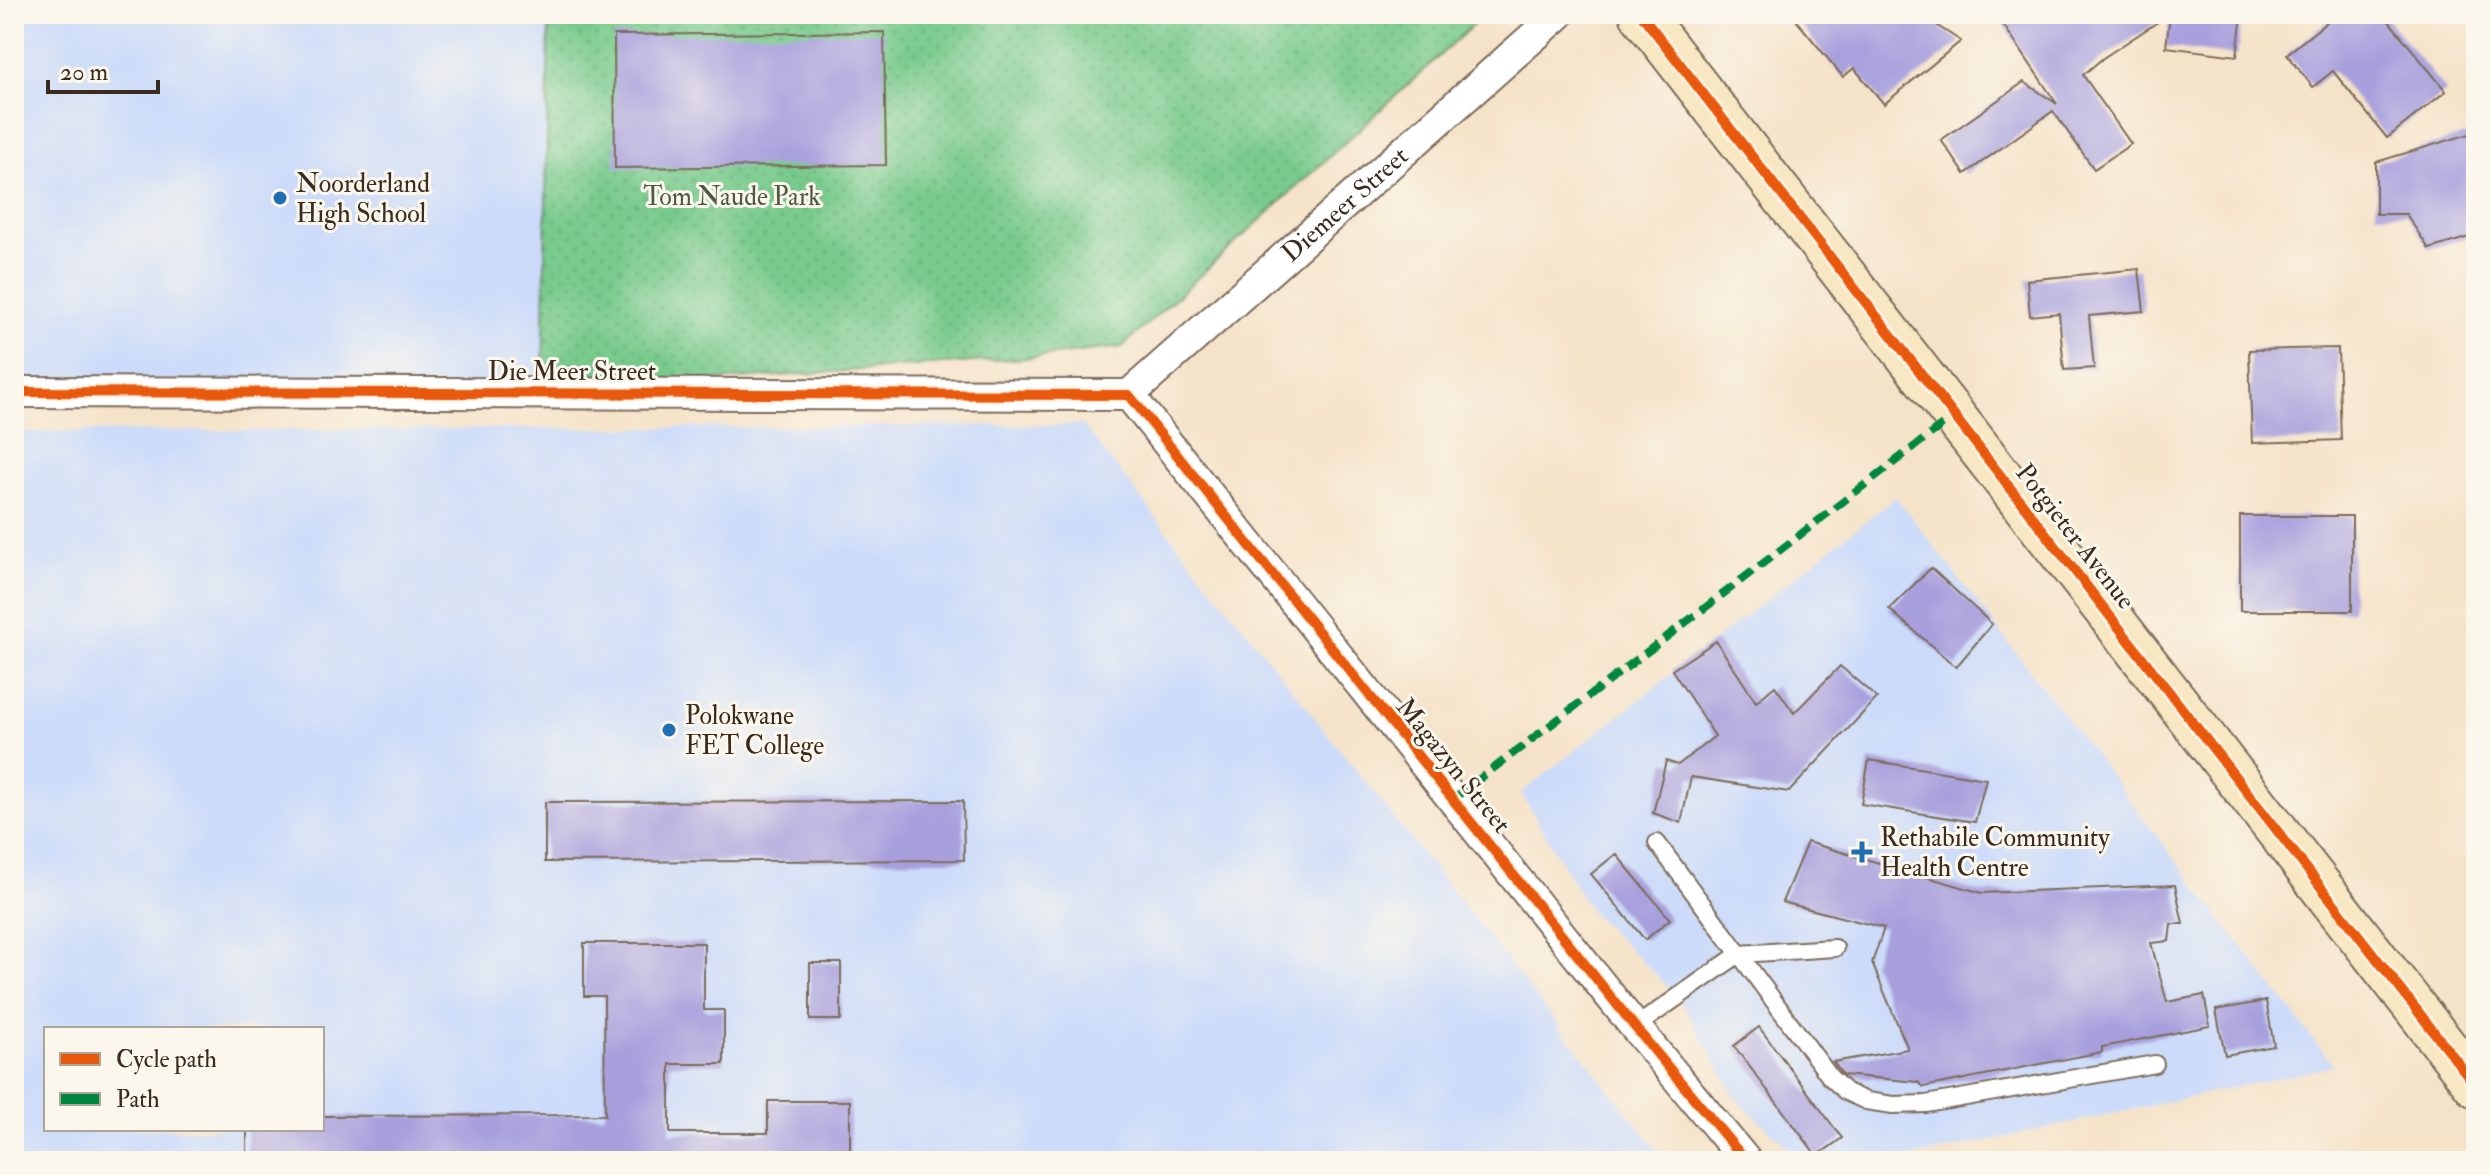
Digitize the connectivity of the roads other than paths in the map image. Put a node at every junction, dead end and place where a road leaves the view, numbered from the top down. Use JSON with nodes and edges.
{"nodes":[{"id":1,"x":1559,"y":14,"type":"edge"},
{"id":2,"x":1641,"y":14,"type":"edge"},
{"id":3,"x":14,"y":392,"type":"edge"},
{"id":4,"x":1129,"y":395,"type":"junction"},
{"id":5,"x":1657,"y":843,"type":"dead end"},
{"id":6,"x":1835,"y":948,"type":"dead end"},
{"id":7,"x":1739,"y":954,"type":"junction"},
{"id":8,"x":1635,"y":1027,"type":"junction"},
{"id":9,"x":2155,"y":1064,"type":"dead end"},
{"id":10,"x":2476,"y":1086,"type":"edge"},
{"id":11,"x":1746,"y":1161,"type":"edge"}],
"edges":[{"from":1,"to":4,"type":"street","name":"Diemeer Street"},
{"from":2,"to":10,"type":"street","name":"Potgieter Avenue"},
{"from":3,"to":4,"type":"street","name":"Die Meer Street"},
{"from":4,"to":8,"type":"street","name":"Magazyn Street"},
{"from":5,"to":7,"type":"lane"},
{"from":6,"to":7,"type":"lane"},
{"from":7,"to":8,"type":"lane"},
{"from":7,"to":9,"type":"lane"},
{"from":8,"to":11,"type":"street","name":"Magazyn Street"}]}
